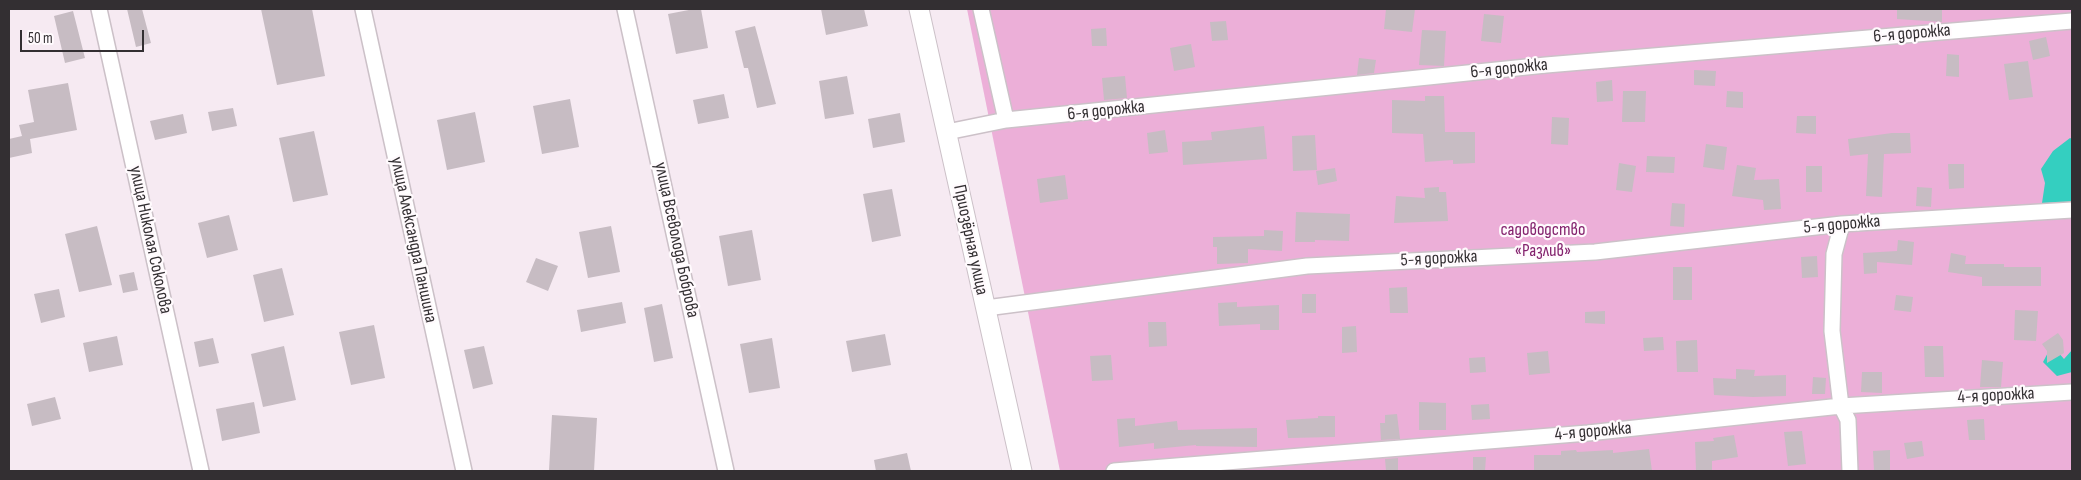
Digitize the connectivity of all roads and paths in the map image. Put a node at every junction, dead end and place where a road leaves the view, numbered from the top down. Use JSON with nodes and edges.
{"nodes":[{"id":1,"x":99,"y":9,"type":"edge"},
{"id":2,"x":363,"y":9,"type":"edge"},
{"id":3,"x":625,"y":9,"type":"edge"},
{"id":4,"x":919,"y":9,"type":"edge"},
{"id":5,"x":981,"y":9,"type":"edge"},
{"id":6,"x":2072,"y":21,"type":"edge"},
{"id":7,"x":1006,"y":120,"type":"junction"},
{"id":8,"x":947,"y":132,"type":"junction"},
{"id":9,"x":2072,"y":210,"type":"edge"},
{"id":10,"x":1842,"y":224,"type":"junction"},
{"id":11,"x":986,"y":308,"type":"junction"},
{"id":12,"x":2072,"y":392,"type":"edge"},
{"id":13,"x":1841,"y":406,"type":"junction"},
{"id":14,"x":201,"y":471,"type":"edge"},
{"id":15,"x":464,"y":471,"type":"edge"},
{"id":16,"x":726,"y":471,"type":"edge"},
{"id":17,"x":1022,"y":471,"type":"edge"},
{"id":18,"x":1114,"y":471,"type":"edge"},
{"id":19,"x":1850,"y":471,"type":"edge"}],
"edges":[{"from":1,"to":14,"type":"street","name":"улица Николая Соколова"},
{"from":2,"to":15,"type":"street","name":"улица Александра Паншина"},
{"from":3,"to":16,"type":"street","name":"улица Всеволода Боброва"},
{"from":4,"to":8,"type":"street","name":"Приозёрная улица"},
{"from":5,"to":7,"type":"street"},
{"from":6,"to":7,"type":"street","name":"6-я дорожка"},
{"from":7,"to":8,"type":"street","name":"6-я дорожка"},
{"from":8,"to":11,"type":"street","name":"Приозёрная улица"},
{"from":9,"to":10,"type":"street","name":"5-я дорожка"},
{"from":10,"to":11,"type":"street","name":"5-я дорожка"},
{"from":10,"to":13,"type":"street"},
{"from":11,"to":17,"type":"street","name":"Приозёрная улица"},
{"from":12,"to":13,"type":"street","name":"4-я дорожка"},
{"from":13,"to":18,"type":"street","name":"4-я дорожка"},
{"from":13,"to":19,"type":"street"}]}
